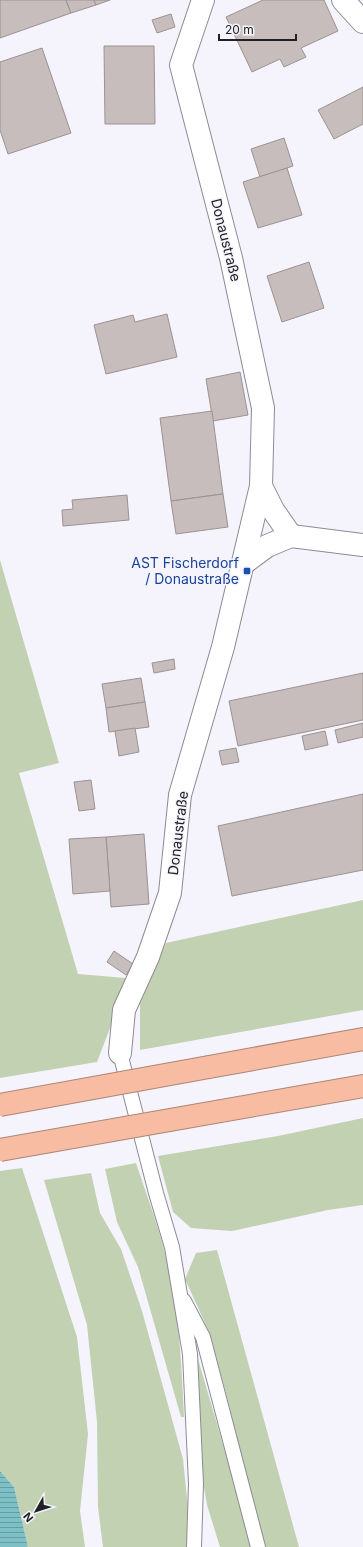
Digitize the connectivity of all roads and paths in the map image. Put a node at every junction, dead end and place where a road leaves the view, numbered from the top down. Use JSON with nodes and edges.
{"nodes":[{"id":1,"x":204,"y":0,"type":"edge"},
{"id":2,"x":343,"y":0,"type":"edge"},
{"id":3,"x":363,"y":22,"type":"edge"},
{"id":4,"x":261,"y":486,"type":"junction"},
{"id":5,"x":291,"y":536,"type":"junction"},
{"id":6,"x":363,"y":545,"type":"edge"},
{"id":7,"x":244,"y":563,"type":"junction"},
{"id":8,"x":363,"y":1039,"type":"edge"},
{"id":9,"x":120,"y":1053,"type":"joint"},
{"id":10,"x":363,"y":1086,"type":"edge"},
{"id":11,"x":0,"y":1105,"type":"edge"},
{"id":12,"x":0,"y":1150,"type":"edge"},
{"id":13,"x":180,"y":1294,"type":"junction"},
{"id":14,"x":194,"y":1547,"type":"edge"},
{"id":15,"x":258,"y":1547,"type":"edge"}],
"edges":[{"from":1,"to":4,"type":"street","name":"Donaustraße"},
{"from":2,"to":3,"type":"street"},
{"from":4,"to":5,"type":"street","name":"Donaustraße"},
{"from":4,"to":7,"type":"street","name":"Donaustraße"},
{"from":5,"to":6,"type":"street"},
{"from":5,"to":7,"type":"street"},
{"from":7,"to":9,"type":"street","name":"Donaustraße"},
{"from":8,"to":11,"type":"highway","bridge":true},
{"from":9,"to":13,"type":"lane"},
{"from":10,"to":12,"type":"highway","bridge":true},
{"from":13,"to":14,"type":"lane"},
{"from":13,"to":15,"type":"lane"}]}
